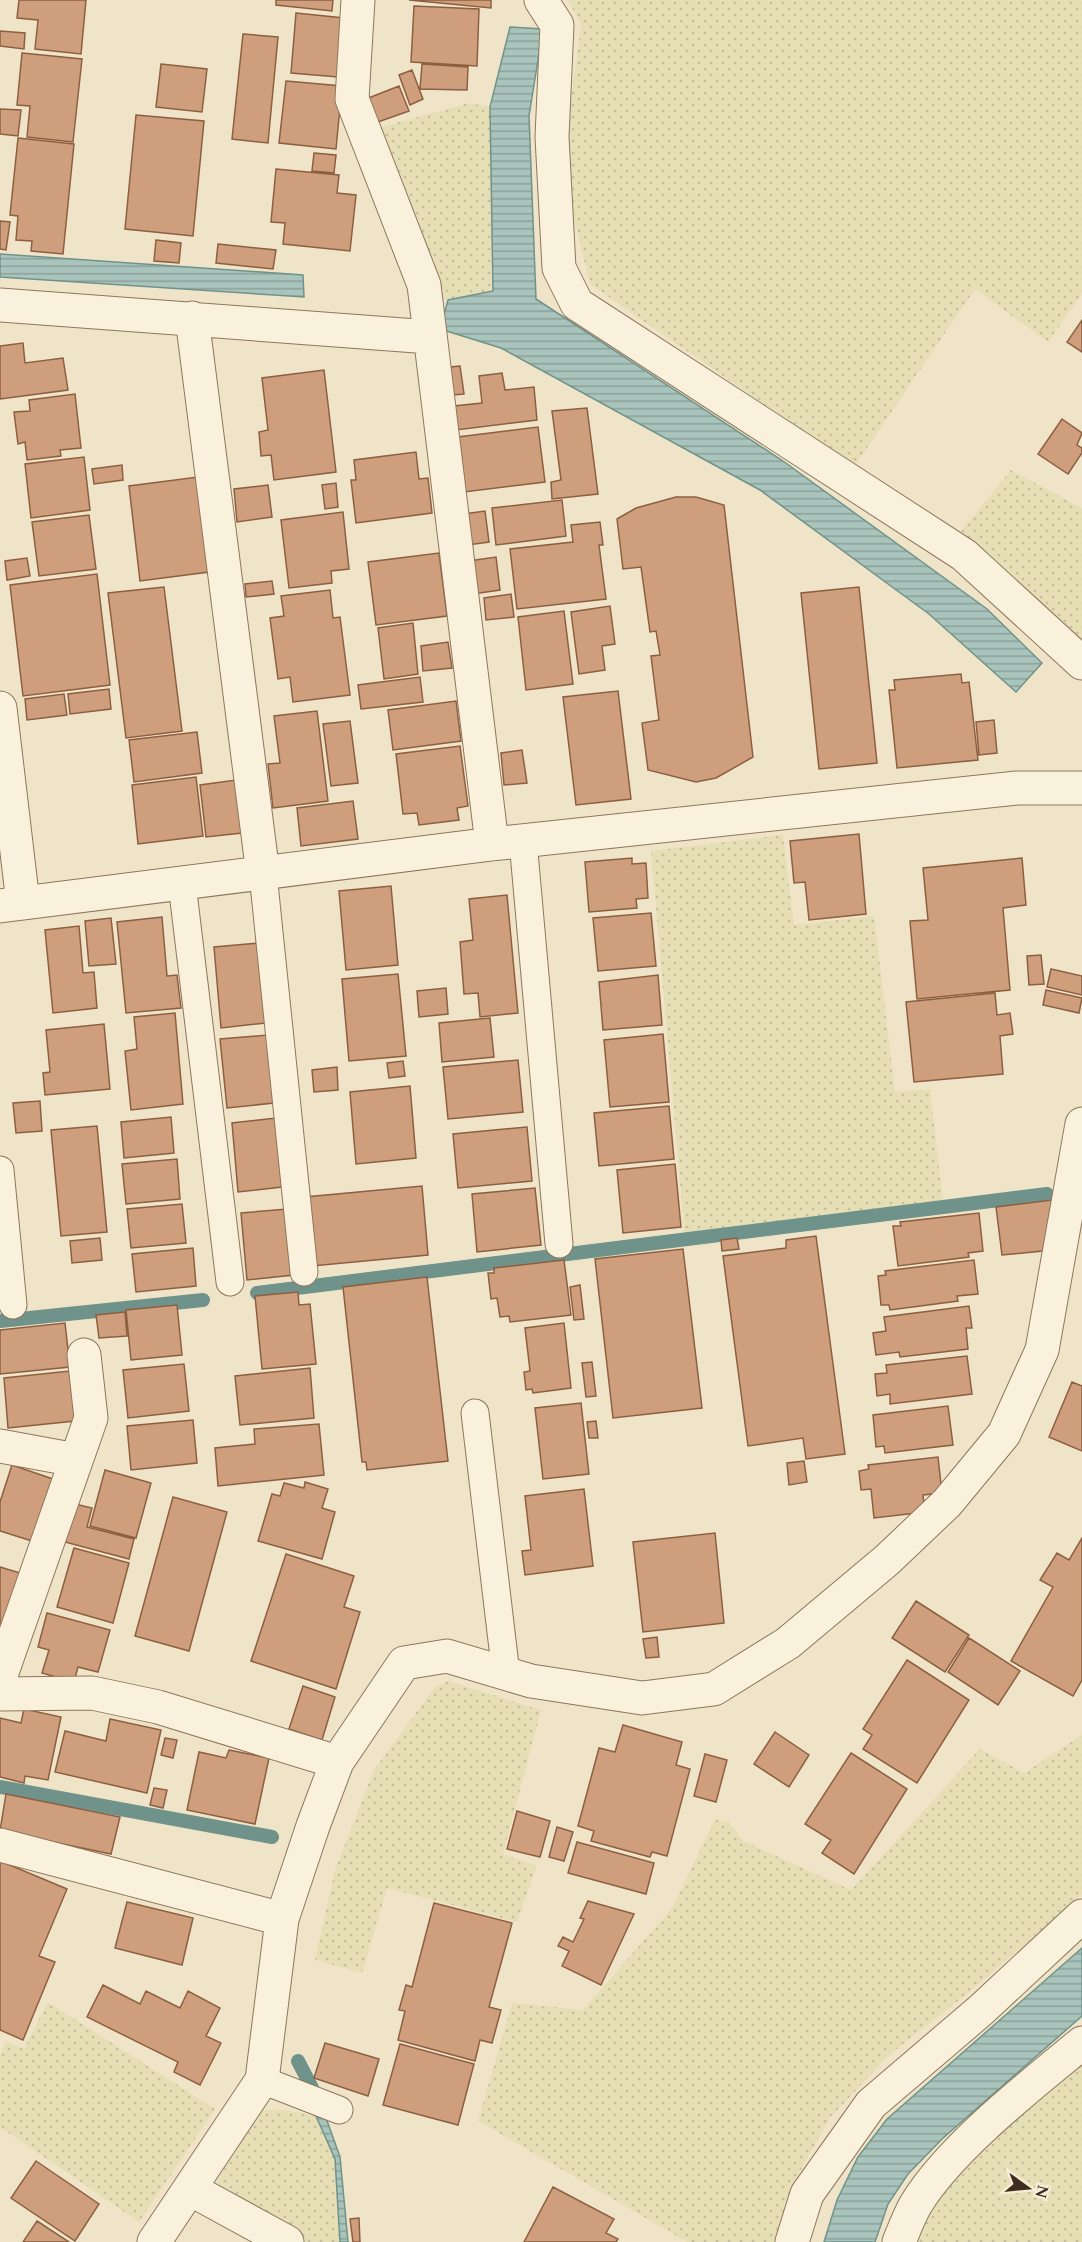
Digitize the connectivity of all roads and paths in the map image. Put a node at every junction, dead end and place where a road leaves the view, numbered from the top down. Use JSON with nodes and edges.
{"nodes":[{"id":1,"x":358,"y":0,"type":"edge"},
{"id":2,"x":541,"y":0,"type":"edge"},
{"id":3,"x":0,"y":305,"type":"edge"},
{"id":4,"x":192,"y":318,"type":"junction"},
{"id":5,"x":430,"y":337,"type":"junction"},
{"id":6,"x":1082,"y":663,"type":"edge"},
{"id":7,"x":0,"y":708,"type":"edge"},
{"id":8,"x":1082,"y":788,"type":"edge"},
{"id":9,"x":508,"y":843,"type":"junction"},
{"id":10,"x":263,"y":874,"type":"junction"},
{"id":11,"x":182,"y":884,"type":"junction"},
{"id":12,"x":11,"y":905,"type":"edge"},
{"id":13,"x":1082,"y":1124,"type":"edge"},
{"id":14,"x":0,"y":1170,"type":"edge"},
{"id":15,"x":559,"y":1244,"type":"dead end"},
{"id":16,"x":304,"y":1272,"type":"dead end"},
{"id":17,"x":230,"y":1282,"type":"dead end"},
{"id":18,"x":13,"y":1305,"type":"dead end"},
{"id":19,"x":84,"y":1355,"type":"dead end"},
{"id":20,"x":475,"y":1413,"type":"dead end"},
{"id":21,"x":0,"y":1446,"type":"edge"},
{"id":22,"x":76,"y":1461,"type":"junction"},
{"id":23,"x":506,"y":1674,"type":"junction"},
{"id":24,"x":0,"y":1678,"type":"edge"},
{"id":25,"x":0,"y":1694,"type":"edge"},
{"id":26,"x":337,"y":1762,"type":"junction"},
{"id":27,"x":0,"y":1845,"type":"edge"},
{"id":28,"x":1082,"y":1916,"type":"edge"},
{"id":29,"x":282,"y":1918,"type":"junction"},
{"id":30,"x":1082,"y":2043,"type":"edge"},
{"id":31,"x":262,"y":2080,"type":"junction"},
{"id":32,"x":339,"y":2110,"type":"dead end"},
{"id":33,"x":190,"y":2188,"type":"junction"},
{"id":34,"x":154,"y":2242,"type":"edge"},
{"id":35,"x":286,"y":2242,"type":"edge"},
{"id":36,"x":792,"y":2242,"type":"edge"},
{"id":37,"x":899,"y":2242,"type":"edge"}],
"edges":[{"from":1,"to":5,"type":"street"},
{"from":2,"to":6,"type":"street"},
{"from":3,"to":4,"type":"street"},
{"from":4,"to":5,"type":"street"},
{"from":4,"to":10,"type":"street"},
{"from":5,"to":9,"type":"street"},
{"from":7,"to":12,"type":"street"},
{"from":8,"to":9,"type":"street"},
{"from":9,"to":10,"type":"street"},
{"from":9,"to":15,"type":"lane"},
{"from":10,"to":11,"type":"street"},
{"from":10,"to":16,"type":"lane"},
{"from":11,"to":12,"type":"street"},
{"from":11,"to":17,"type":"lane"},
{"from":13,"to":23,"type":"street"},
{"from":14,"to":18,"type":"lane"},
{"from":19,"to":22,"type":"street"},
{"from":20,"to":23,"type":"lane"},
{"from":21,"to":22,"type":"street"},
{"from":22,"to":24,"type":"street"},
{"from":23,"to":26,"type":"street"},
{"from":25,"to":26,"type":"street"},
{"from":26,"to":29,"type":"street"},
{"from":27,"to":29,"type":"street"},
{"from":28,"to":36,"type":"street"},
{"from":29,"to":31,"type":"street"},
{"from":30,"to":37,"type":"street"},
{"from":31,"to":32,"type":"lane"},
{"from":31,"to":33,"type":"street"},
{"from":33,"to":34,"type":"street"},
{"from":33,"to":35,"type":"street"}]}
